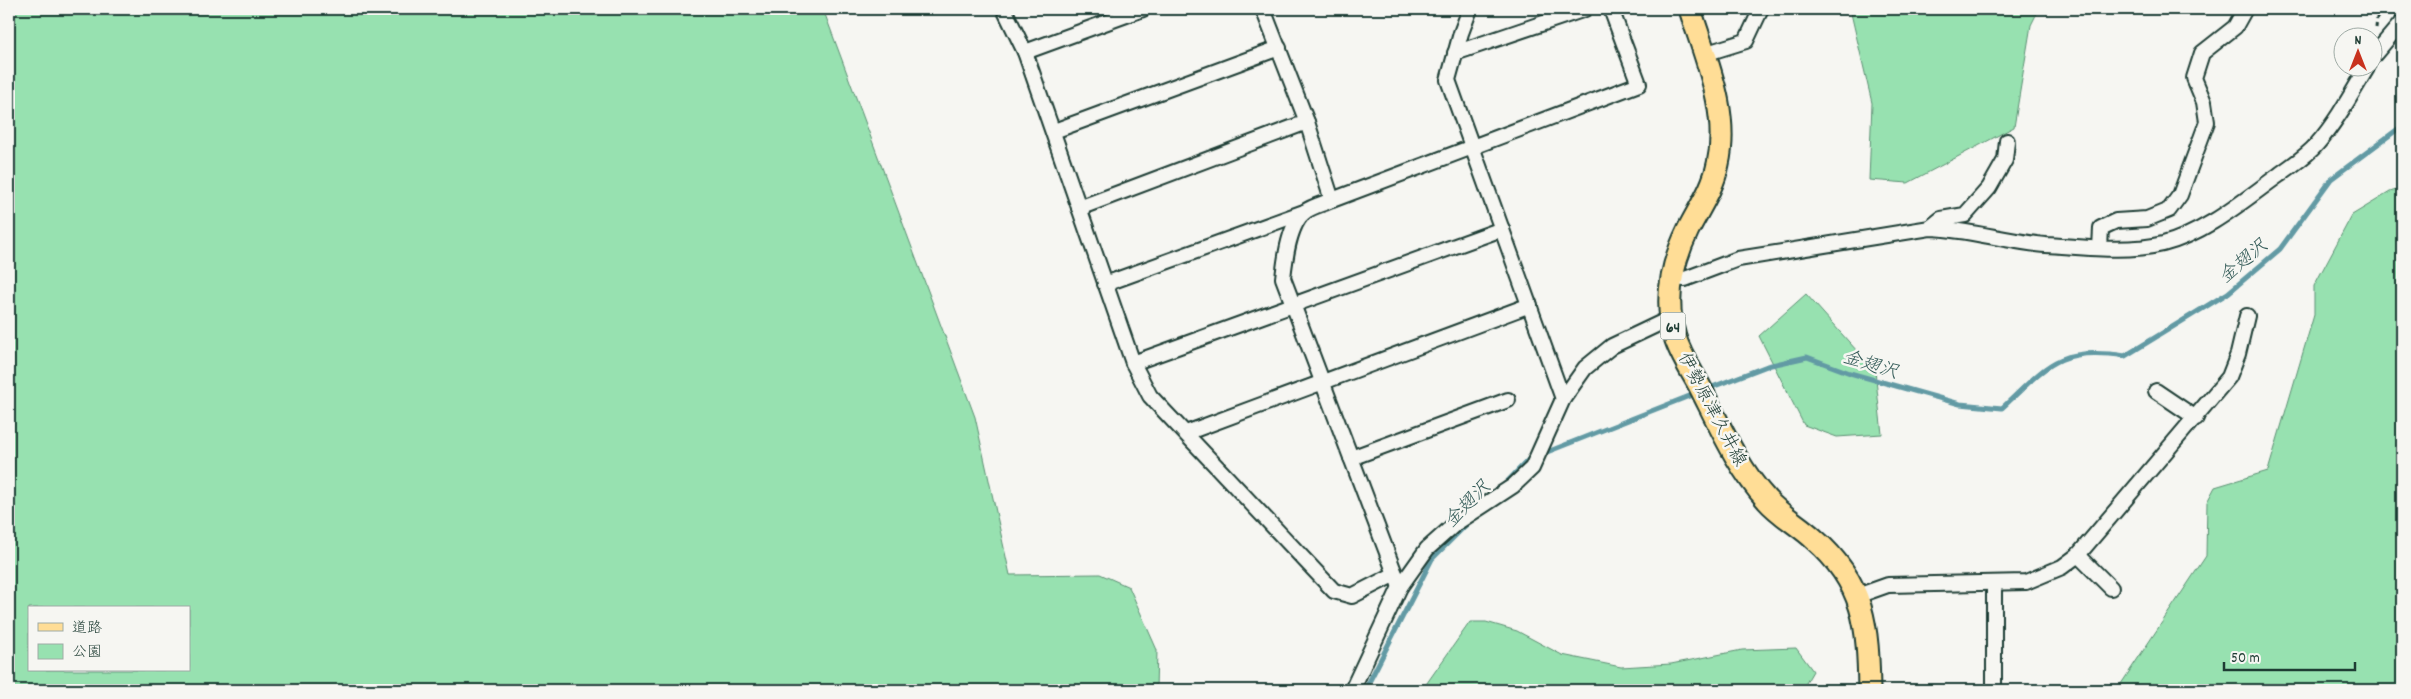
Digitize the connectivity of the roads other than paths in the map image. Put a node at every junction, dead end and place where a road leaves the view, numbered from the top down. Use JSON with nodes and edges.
{"nodes":[{"id":1,"x":1004,"y":9,"type":"edge"},
{"id":2,"x":1143,"y":9,"type":"edge"},
{"id":3,"x":1263,"y":9,"type":"edge"},
{"id":4,"x":1470,"y":9,"type":"edge"},
{"id":5,"x":1585,"y":9,"type":"edge"},
{"id":6,"x":1611,"y":9,"type":"edge"},
{"id":7,"x":1690,"y":9,"type":"edge"},
{"id":8,"x":1761,"y":9,"type":"edge"},
{"id":9,"x":2245,"y":9,"type":"edge"},
{"id":10,"x":2402,"y":22,"type":"edge"},
{"id":11,"x":2384,"y":44,"type":"edge"},
{"id":12,"x":1279,"y":48,"type":"junction"},
{"id":13,"x":1025,"y":52,"type":"junction"},
{"id":14,"x":1454,"y":53,"type":"junction"},
{"id":15,"x":1704,"y":54,"type":"junction"},
{"id":16,"x":2361,"y":78,"type":"edge"},
{"id":17,"x":1307,"y":122,"type":"junction"},
{"id":18,"x":1054,"y":131,"type":"junction"},
{"id":19,"x":2007,"y":141,"type":"dead end"},
{"id":20,"x":1471,"y":147,"type":"junction"},
{"id":21,"x":1332,"y":200,"type":"junction"},
{"id":22,"x":1078,"y":208,"type":"junction"},
{"id":23,"x":1304,"y":212,"type":"junction"},
{"id":24,"x":1930,"y":228,"type":"junction"},
{"id":25,"x":1502,"y":229,"type":"junction"},
{"id":26,"x":2100,"y":248,"type":"junction"},
{"id":27,"x":1671,"y":278,"type":"junction"},
{"id":28,"x":1104,"y":284,"type":"junction"},
{"id":29,"x":1294,"y":305,"type":"junction"},
{"id":30,"x":1530,"y":305,"type":"junction"},
{"id":31,"x":2247,"y":316,"type":"dead end"},
{"id":32,"x":1671,"y":318,"type":"junction"},
{"id":33,"x":1133,"y":363,"type":"junction"},
{"id":34,"x":1323,"y":383,"type":"junction"},
{"id":35,"x":2156,"y":391,"type":"dead end"},
{"id":36,"x":1563,"y":399,"type":"junction"},
{"id":37,"x":1508,"y":400,"type":"dead end"},
{"id":38,"x":2196,"y":418,"type":"junction"},
{"id":39,"x":1186,"y":433,"type":"junction"},
{"id":40,"x":1351,"y":458,"type":"junction"},
{"id":41,"x":2078,"y":555,"type":"junction"},
{"id":42,"x":1398,"y":580,"type":"junction"},
{"id":43,"x":1994,"y":583,"type":"junction"},
{"id":44,"x":2111,"y":588,"type":"dead end"},
{"id":45,"x":1857,"y":596,"type":"junction"},
{"id":46,"x":1352,"y":690,"type":"edge"},
{"id":47,"x":1869,"y":690,"type":"edge"},
{"id":48,"x":1994,"y":690,"type":"edge"}],
"edges":[{"from":1,"to":13,"type":"street"},
{"from":2,"to":13,"type":"street"},
{"from":3,"to":12,"type":"street"},
{"from":4,"to":14,"type":"street"},
{"from":5,"to":14,"type":"street"},
{"from":6,"to":20,"type":"street"},
{"from":7,"to":15,"type":"main road","name":"伊勢原津久井線","number":"64"},
{"from":8,"to":15,"type":"street"},
{"from":9,"to":26,"type":"street"},
{"from":10,"to":11,"type":"street"},
{"from":12,"to":17,"type":"street"},
{"from":12,"to":18,"type":"street"},
{"from":13,"to":18,"type":"street"},
{"from":14,"to":20,"type":"street"},
{"from":15,"to":27,"type":"main road","name":"伊勢原津久井線","number":"64"},
{"from":16,"to":26,"type":"street"},
{"from":17,"to":21,"type":"street"},
{"from":17,"to":22,"type":"street"},
{"from":18,"to":22,"type":"street"},
{"from":19,"to":24,"type":"street"},
{"from":20,"to":21,"type":"street"},
{"from":20,"to":25,"type":"street"},
{"from":21,"to":23,"type":"street"},
{"from":22,"to":28,"type":"street"},
{"from":23,"to":28,"type":"street"},
{"from":23,"to":29,"type":"street"},
{"from":24,"to":26,"type":"street"},
{"from":24,"to":27,"type":"street"},
{"from":25,"to":29,"type":"street"},
{"from":25,"to":30,"type":"street"},
{"from":27,"to":32,"type":"main road","name":"伊勢原津久井線","number":"64"},
{"from":28,"to":33,"type":"street"},
{"from":29,"to":33,"type":"street"},
{"from":29,"to":34,"type":"street"},
{"from":30,"to":34,"type":"street"},
{"from":30,"to":36,"type":"street"},
{"from":31,"to":38,"type":"street"},
{"from":32,"to":36,"type":"street"},
{"from":32,"to":45,"type":"main road","name":"伊勢原津久井線","number":"64"},
{"from":33,"to":39,"type":"street"},
{"from":34,"to":39,"type":"street"},
{"from":34,"to":40,"type":"street"},
{"from":35,"to":38,"type":"street"},
{"from":36,"to":42,"type":"street"},
{"from":37,"to":40,"type":"street"},
{"from":38,"to":41,"type":"street"},
{"from":39,"to":42,"type":"street"},
{"from":40,"to":42,"type":"street"},
{"from":41,"to":43,"type":"street"},
{"from":41,"to":44,"type":"street"},
{"from":42,"to":46,"type":"street"},
{"from":43,"to":45,"type":"street"},
{"from":43,"to":48,"type":"street"},
{"from":45,"to":47,"type":"main road","name":"伊勢原津久井線","number":"64"}]}
